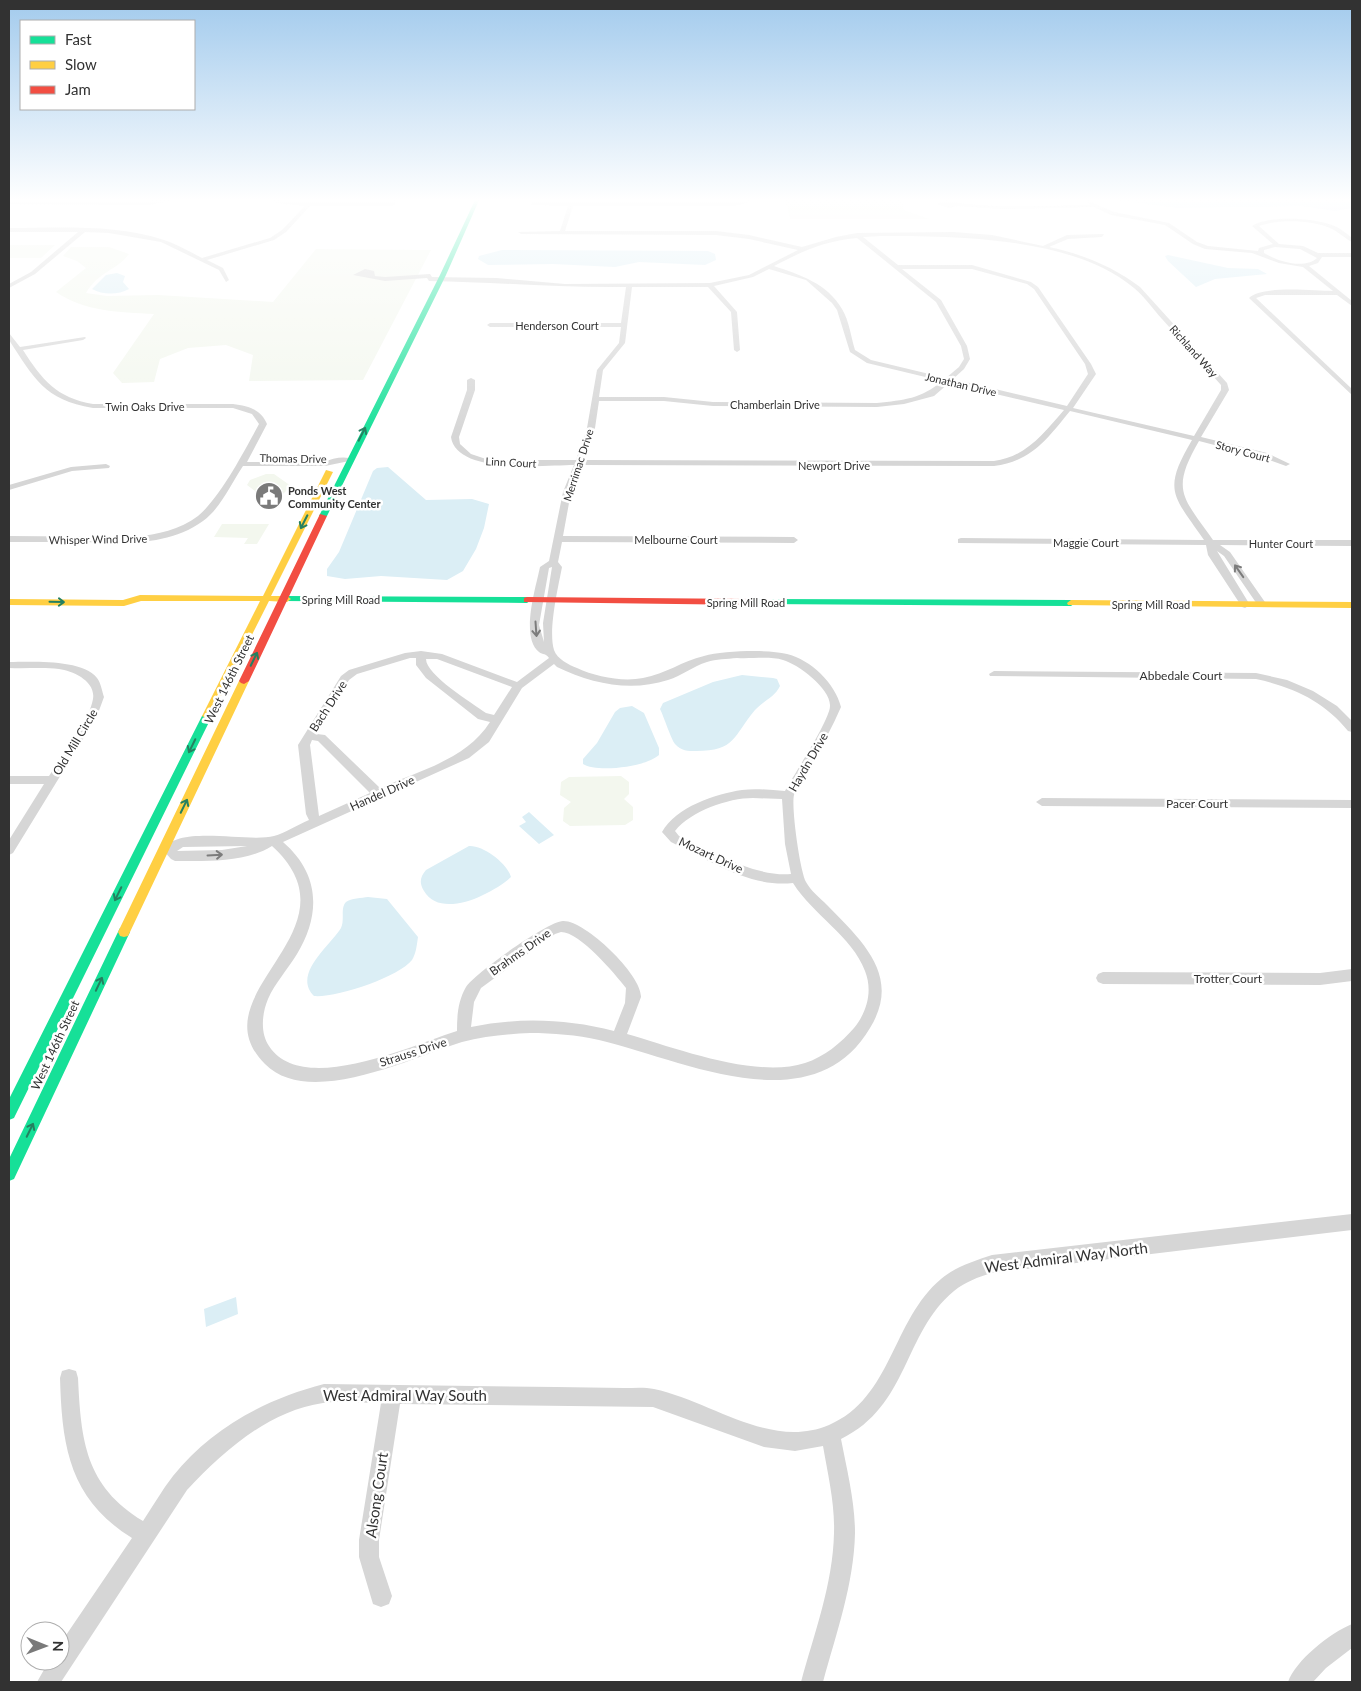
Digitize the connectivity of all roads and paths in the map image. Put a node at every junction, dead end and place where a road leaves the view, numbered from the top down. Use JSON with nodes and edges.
{"nodes":[{"id":1,"x":26,"y":277,"type":"edge"},
{"id":2,"x":225,"y":277,"type":"edge"},
{"id":3,"x":372,"y":277,"type":"dead end"},
{"id":4,"x":435,"y":277,"type":"junction"},
{"id":5,"x":748,"y":277,"type":"edge"},
{"id":6,"x":801,"y":277,"type":"edge"},
{"id":7,"x":910,"y":277,"type":"edge"},
{"id":8,"x":1010,"y":277,"type":"edge"},
{"id":9,"x":1123,"y":277,"type":"edge"},
{"id":10,"x":1319,"y":277,"type":"edge"},
{"id":11,"x":226,"y":280,"type":"dead end"},
{"id":12,"x":710,"y":284,"type":"junction"},
{"id":13,"x":9,"y":286,"type":"edge"},
{"id":14,"x":629,"y":286,"type":"junction"},
{"id":15,"x":1338,"y":293,"type":"junction"},
{"id":16,"x":1352,"y":304,"type":"edge"},
{"id":17,"x":490,"y":325,"type":"dead end"},
{"id":18,"x":625,"y":325,"type":"junction"},
{"id":19,"x":402,"y":331,"type":"dead end"},
{"id":20,"x":9,"y":334,"type":"edge"},
{"id":21,"x":83,"y":338,"type":"dead end"},
{"id":22,"x":19,"y":349,"type":"junction"},
{"id":23,"x":738,"y":350,"type":"dead end"},
{"id":24,"x":379,"y":374,"type":"dead end"},
{"id":25,"x":393,"y":374,"type":"junction"},
{"id":26,"x":471,"y":380,"type":"dead end"},
{"id":27,"x":948,"y":381,"type":"junction"},
{"id":28,"x":1352,"y":393,"type":"edge"},
{"id":29,"x":595,"y":399,"type":"junction"},
{"id":30,"x":1067,"y":408,"type":"junction"},
{"id":31,"x":1198,"y":439,"type":"junction"},
{"id":32,"x":343,"y":444,"type":"dead end"},
{"id":33,"x":243,"y":460,"type":"junction"},
{"id":34,"x":336,"y":460,"type":"junction"},
{"id":35,"x":350,"y":460,"type":"junction"},
{"id":36,"x":578,"y":464,"type":"junction"},
{"id":37,"x":1286,"y":464,"type":"dead end"},
{"id":38,"x":106,"y":466,"type":"dead end"},
{"id":39,"x":9,"y":488,"type":"edge"},
{"id":40,"x":9,"y":539,"type":"edge"},
{"id":41,"x":558,"y":539,"type":"junction"},
{"id":42,"x":794,"y":540,"type":"dead end"},
{"id":43,"x":961,"y":541,"type":"dead end"},
{"id":44,"x":1210,"y":542,"type":"junction"},
{"id":45,"x":1352,"y":543,"type":"edge"},
{"id":46,"x":553,"y":562,"type":"junction"},
{"id":47,"x":9,"y":592,"type":"edge"},
{"id":48,"x":140,"y":598,"type":"junction"},
{"id":49,"x":264,"y":599,"type":"junction"},
{"id":50,"x":283,"y":599,"type":"junction"},
{"id":51,"x":538,"y":601,"type":"junction"},
{"id":52,"x":551,"y":601,"type":"junction"},
{"id":53,"x":9,"y":602,"type":"edge"},
{"id":54,"x":1246,"y":605,"type":"junction"},
{"id":55,"x":1262,"y":605,"type":"junction"},
{"id":56,"x":1352,"y":605,"type":"edge"},
{"id":57,"x":420,"y":654,"type":"junction"},
{"id":58,"x":551,"y":655,"type":"junction"},
{"id":59,"x":9,"y":665,"type":"edge"},
{"id":60,"x":994,"y":674,"type":"dead end"},
{"id":61,"x":518,"y":686,"type":"junction"},
{"id":62,"x":498,"y":720,"type":"junction"},
{"id":63,"x":1352,"y":728,"type":"edge"},
{"id":64,"x":308,"y":736,"type":"junction"},
{"id":65,"x":9,"y":780,"type":"edge"},
{"id":66,"x":52,"y":780,"type":"junction"},
{"id":67,"x":379,"y":794,"type":"junction"},
{"id":68,"x":788,"y":795,"type":"junction"},
{"id":69,"x":1042,"y":802,"type":"dead end"},
{"id":70,"x":1352,"y":804,"type":"edge"},
{"id":71,"x":316,"y":823,"type":"junction"},
{"id":72,"x":274,"y":840,"type":"junction"},
{"id":73,"x":9,"y":850,"type":"edge"},
{"id":74,"x":140,"y":850,"type":"junction"},
{"id":75,"x":166,"y":850,"type":"junction"},
{"id":76,"x":797,"y":878,"type":"junction"},
{"id":77,"x":1352,"y":975,"type":"edge"},
{"id":78,"x":1103,"y":978,"type":"dead end"},
{"id":79,"x":464,"y":1035,"type":"junction"},
{"id":80,"x":618,"y":1039,"type":"junction"},
{"id":81,"x":801,"y":1071,"type":"joint"},
{"id":82,"x":9,"y":1113,"type":"edge"},
{"id":83,"x":9,"y":1174,"type":"edge"},
{"id":84,"x":1352,"y":1222,"type":"edge"},
{"id":85,"x":69,"y":1378,"type":"dead end"},
{"id":86,"x":392,"y":1393,"type":"junction"},
{"id":87,"x":830,"y":1434,"type":"junction"},
{"id":88,"x":145,"y":1534,"type":"junction"},
{"id":89,"x":381,"y":1596,"type":"dead end"},
{"id":90,"x":1352,"y":1635,"type":"edge"},
{"id":91,"x":48,"y":1682,"type":"edge"},
{"id":92,"x":812,"y":1682,"type":"edge"},
{"id":93,"x":1299,"y":1682,"type":"edge"}],
"edges":[{"from":1,"to":13,"type":"street"},
{"from":2,"to":11,"type":"street"},
{"from":3,"to":4,"type":"street","name":"Richland Way"},
{"from":4,"to":14,"type":"street","name":"Richland Way"},
{"from":4,"to":19,"type":"main road","name":"West 146th Street"},
{"from":4,"to":25,"type":"main road","name":"West 146th Street"},
{"from":5,"to":12,"type":"street","name":"Richland Way"},
{"from":6,"to":27,"type":"street","name":"Jonathan Drive"},
{"from":7,"to":27,"type":"street","name":"Chamberlain Drive"},
{"from":8,"to":30,"type":"street","name":"Newport Drive"},
{"from":9,"to":31,"type":"street","name":"Richland Way"},
{"from":10,"to":15,"type":"street"},
{"from":12,"to":14,"type":"street","name":"Richland Way"},
{"from":12,"to":23,"type":"street"},
{"from":14,"to":18,"type":"street","name":"Merrimac Drive"},
{"from":15,"to":16,"type":"street"},
{"from":15,"to":28,"type":"street"},
{"from":17,"to":18,"type":"street","name":"Henderson Court"},
{"from":18,"to":29,"type":"street","name":"Merrimac Drive"},
{"from":20,"to":22,"type":"street","name":"Twin Oaks Drive"},
{"from":21,"to":22,"type":"street"},
{"from":22,"to":33,"type":"street","name":"Twin Oaks Drive"},
{"from":24,"to":25,"type":"main road"},
{"from":35,"to":25,"type":"main road","name":"West 146th Street","one_way":true},
{"from":26,"to":36,"type":"street","name":"Linn Court"},
{"from":27,"to":29,"type":"street","name":"Chamberlain Drive"},
{"from":27,"to":30,"type":"street","name":"Jonathan Drive"},
{"from":29,"to":36,"type":"street","name":"Merrimac Drive"},
{"from":30,"to":31,"type":"street","name":"Jonathan Drive"},
{"from":30,"to":36,"type":"street","name":"Newport Drive"},
{"from":31,"to":37,"type":"street","name":"Story Court"},
{"from":31,"to":44,"type":"street","name":"Richland Way"},
{"from":32,"to":34,"type":"main road","name":"West 146th Street"},
{"from":33,"to":34,"type":"street","name":"Thomas Drive"},
{"from":33,"to":40,"type":"street","name":"Whisper Wind Drive"},
{"from":34,"to":35,"type":"street","name":"Thomas Drive"},
{"from":34,"to":49,"type":"main road","name":"West 146th Street","one_way":true},
{"from":35,"to":50,"type":"main road","name":"West 146th Street"},
{"from":36,"to":41,"type":"street","name":"Merrimac Drive"},
{"from":38,"to":39,"type":"street"},
{"from":41,"to":42,"type":"street","name":"Melbourne Court"},
{"from":41,"to":46,"type":"street","name":"Merrimac Drive"},
{"from":43,"to":44,"type":"street","name":"Maggie Court"},
{"from":44,"to":45,"type":"street","name":"Hunter Court"},
{"from":44,"to":54,"type":"street","name":"Richland Way"},
{"from":55,"to":44,"type":"street","one_way":true},
{"from":46,"to":51,"type":"street","name":"Merrimac Drive"},
{"from":46,"to":52,"type":"street","name":"Merrimac Drive"},
{"from":47,"to":48,"type":"main road","name":"Spring Mill Road"},
{"from":48,"to":49,"type":"main road","name":"Spring Mill Road"},
{"from":53,"to":48,"type":"main road","name":"Spring Mill Road","one_way":true},
{"from":49,"to":50,"type":"main road","name":"Spring Mill Road"},
{"from":49,"to":74,"type":"main road","name":"West 146th Street","one_way":true},
{"from":50,"to":51,"type":"main road","name":"Spring Mill Road"},
{"from":75,"to":50,"type":"main road","name":"West 146th Street","one_way":true},
{"from":51,"to":52,"type":"main road","name":"Spring Mill Road"},
{"from":51,"to":58,"type":"street","name":"Merrimac Drive","one_way":true},
{"from":52,"to":54,"type":"main road","name":"Spring Mill Road"},
{"from":52,"to":58,"type":"street","name":"Merrimac Drive"},
{"from":54,"to":55,"type":"main road","name":"Spring Mill Road"},
{"from":55,"to":56,"type":"main road","name":"Spring Mill Road"},
{"from":57,"to":61,"type":"street","name":"Bach Drive"},
{"from":57,"to":62,"type":"street"},
{"from":57,"to":64,"type":"street","name":"Bach Drive"},
{"from":58,"to":61,"type":"street","name":"Handel Drive"},
{"from":58,"to":68,"type":"street","name":"Haydn Drive"},
{"from":59,"to":66,"type":"street","name":"Old Mill Circle"},
{"from":60,"to":63,"type":"street","name":"Abbedale Court"},
{"from":61,"to":62,"type":"street","name":"Handel Drive"},
{"from":62,"to":67,"type":"street","name":"Handel Drive"},
{"from":64,"to":67,"type":"street"},
{"from":64,"to":71,"type":"street","name":"Bach Drive"},
{"from":65,"to":66,"type":"street"},
{"from":66,"to":73,"type":"street","name":"Old Mill Circle"},
{"from":67,"to":71,"type":"street","name":"Handel Drive"},
{"from":68,"to":76,"type":"street","name":"Haydn Drive"},
{"from":68,"to":76,"type":"street","name":"Mozart Drive"},
{"from":69,"to":70,"type":"street","name":"Pacer Court"},
{"from":71,"to":72,"type":"street","name":"Handel Drive"},
{"from":72,"to":75,"type":"street","name":"Handel Drive"},
{"from":72,"to":79,"type":"street","name":"Strauss Drive"},
{"from":74,"to":75,"type":"street"},
{"from":74,"to":82,"type":"main road","name":"West 146th Street","one_way":true},
{"from":83,"to":75,"type":"main road","name":"West 146th Street","one_way":true},
{"from":76,"to":81,"type":"street","name":"Haydn Drive"},
{"from":77,"to":78,"type":"street","name":"Trotter Court"},
{"from":79,"to":80,"type":"street","name":"Strauss Drive"},
{"from":79,"to":80,"type":"street","name":"Brahms Drive"},
{"from":80,"to":81,"type":"street","name":"Strauss Drive"},
{"from":84,"to":87,"type":"street","name":"West Admiral Way North"},
{"from":85,"to":88,"type":"street"},
{"from":86,"to":87,"type":"street","name":"West Admiral Way South"},
{"from":86,"to":88,"type":"street","name":"West Admiral Way South"},
{"from":86,"to":89,"type":"street","name":"Alsong Court"},
{"from":87,"to":92,"type":"street"},
{"from":88,"to":91,"type":"street","name":"West Admiral Way South"},
{"from":90,"to":93,"type":"street"}]}
